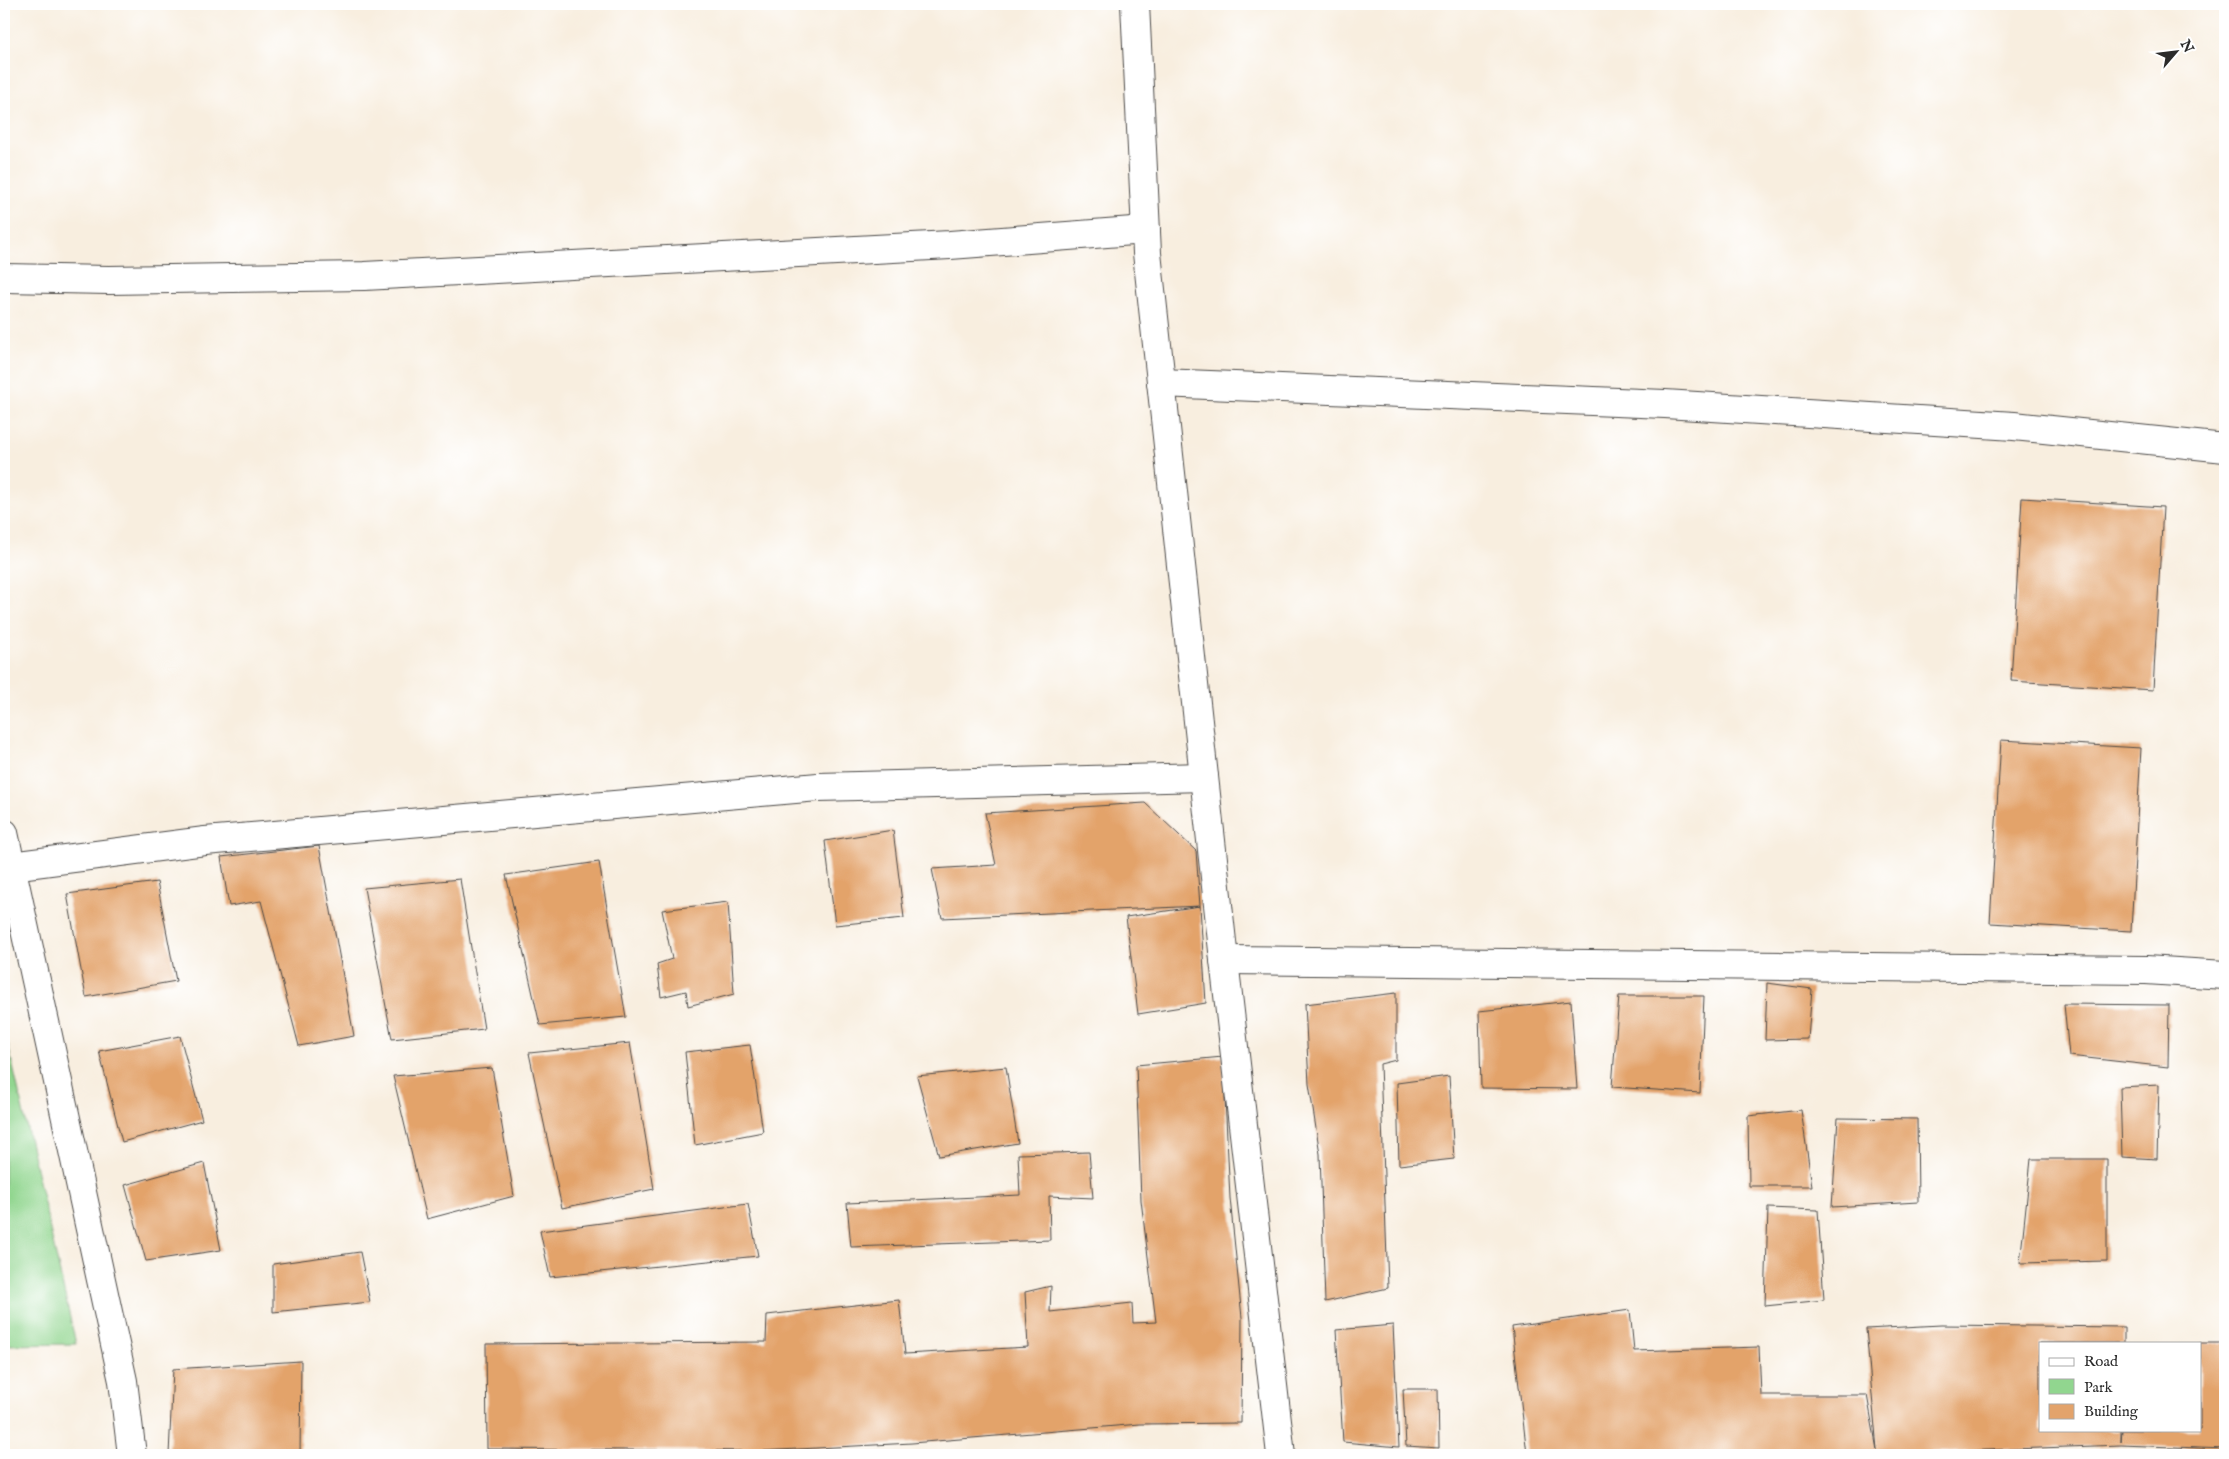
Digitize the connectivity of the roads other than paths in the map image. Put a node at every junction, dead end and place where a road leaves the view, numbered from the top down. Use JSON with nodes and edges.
{"nodes":[{"id":1,"x":1134,"y":4,"type":"edge"},
{"id":2,"x":1146,"y":230,"type":"junction"},
{"id":3,"x":4,"y":278,"type":"edge"},
{"id":4,"x":1161,"y":383,"type":"junction"},
{"id":5,"x":2225,"y":448,"type":"edge"},
{"id":6,"x":1204,"y":777,"type":"junction"},
{"id":7,"x":4,"y":834,"type":"edge"},
{"id":8,"x":11,"y":866,"type":"junction"},
{"id":9,"x":1224,"y":960,"type":"junction"},
{"id":10,"x":2225,"y":975,"type":"edge"},
{"id":11,"x":132,"y":1455,"type":"edge"},
{"id":12,"x":1281,"y":1455,"type":"edge"}],
"edges":[{"from":1,"to":2,"type":"street"},
{"from":2,"to":3,"type":"street"},
{"from":2,"to":4,"type":"street"},
{"from":4,"to":5,"type":"street"},
{"from":4,"to":6,"type":"street"},
{"from":6,"to":8,"type":"street"},
{"from":6,"to":9,"type":"street"},
{"from":7,"to":8,"type":"street"},
{"from":8,"to":11,"type":"street"},
{"from":9,"to":10,"type":"street"},
{"from":9,"to":12,"type":"street"}]}
